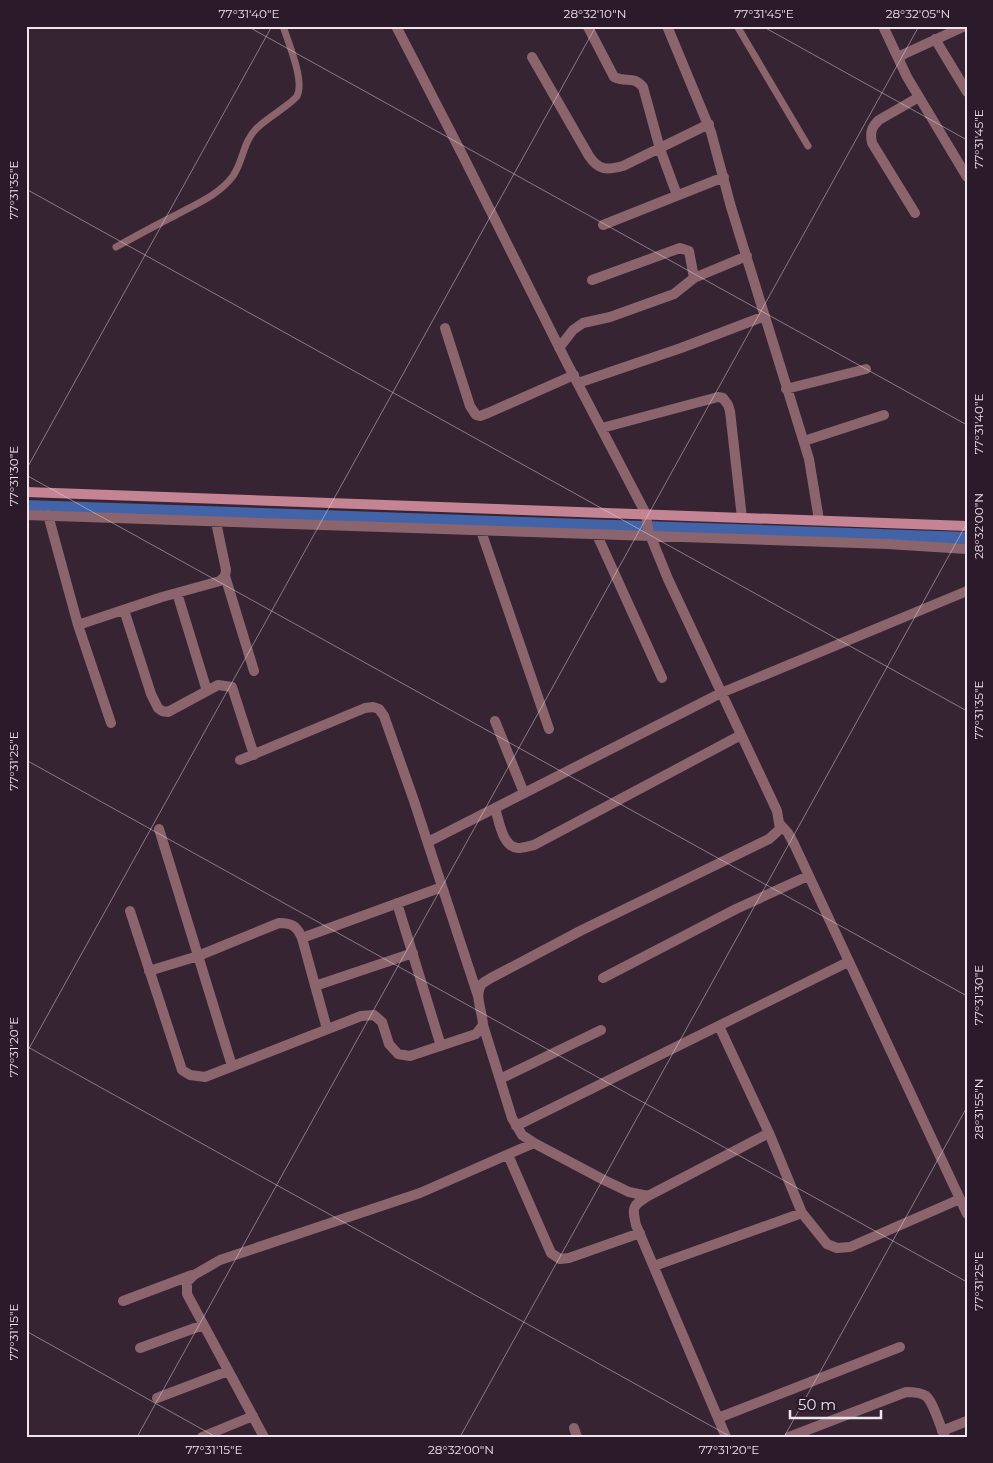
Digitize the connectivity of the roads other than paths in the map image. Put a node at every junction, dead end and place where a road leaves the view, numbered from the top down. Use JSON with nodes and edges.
{"nodes":[{"id":1,"x":283,"y":26,"type":"edge"},
{"id":2,"x":396,"y":26,"type":"edge"},
{"id":3,"x":667,"y":26,"type":"edge"},
{"id":4,"x":736,"y":26,"type":"edge"},
{"id":5,"x":883,"y":26,"type":"edge"},
{"id":6,"x":965,"y":26,"type":"edge"},
{"id":7,"x":588,"y":27,"type":"edge"},
{"id":8,"x":936,"y":39,"type":"junction"},
{"id":9,"x":532,"y":57,"type":"dead end"},
{"id":10,"x":899,"y":60,"type":"junction"},
{"id":11,"x":967,"y":92,"type":"edge"},
{"id":12,"x":918,"y":97,"type":"junction"},
{"id":13,"x":709,"y":124,"type":"junction"},
{"id":14,"x":808,"y":146,"type":"dead end"},
{"id":15,"x":660,"y":149,"type":"junction"},
{"id":16,"x":724,"y":177,"type":"junction"},
{"id":17,"x":967,"y":177,"type":"edge"},
{"id":18,"x":677,"y":195,"type":"junction"},
{"id":19,"x":915,"y":213,"type":"dead end"},
{"id":20,"x":603,"y":225,"type":"dead end"},
{"id":21,"x":116,"y":247,"type":"dead end"},
{"id":22,"x":746,"y":256,"type":"junction"},
{"id":23,"x":694,"y":278,"type":"junction"},
{"id":24,"x":592,"y":280,"type":"dead end"},
{"id":25,"x":765,"y":316,"type":"junction"},
{"id":26,"x":445,"y":328,"type":"dead end"},
{"id":27,"x":559,"y":348,"type":"junction"},
{"id":28,"x":866,"y":369,"type":"dead end"},
{"id":29,"x":576,"y":379,"type":"junction"},
{"id":30,"x":786,"y":389,"type":"junction"},
{"id":31,"x":884,"y":416,"type":"dead end"},
{"id":32,"x":602,"y":428,"type":"junction"},
{"id":33,"x":804,"y":441,"type":"junction"},
{"id":34,"x":26,"y":492,"type":"edge"},
{"id":35,"x":26,"y":515,"type":"edge"},
{"id":36,"x":48,"y":515,"type":"junction"},
{"id":37,"x":646,"y":517,"type":"junction"},
{"id":38,"x":742,"y":518,"type":"junction"},
{"id":39,"x":818,"y":520,"type":"junction"},
{"id":40,"x":216,"y":522,"type":"junction"},
{"id":41,"x":967,"y":526,"type":"edge"},
{"id":42,"x":481,"y":531,"type":"junction"},
{"id":43,"x":649,"y":533,"type":"junction"},
{"id":44,"x":597,"y":535,"type":"junction"},
{"id":45,"x":967,"y":549,"type":"edge"},
{"id":46,"x":225,"y":576,"type":"junction"},
{"id":47,"x":967,"y":592,"type":"edge"},
{"id":48,"x":177,"y":593,"type":"junction"},
{"id":49,"x":124,"y":610,"type":"junction"},
{"id":50,"x":78,"y":626,"type":"junction"},
{"id":51,"x":254,"y":671,"type":"dead end"},
{"id":52,"x":662,"y":678,"type":"dead end"},
{"id":53,"x":207,"y":691,"type":"junction"},
{"id":54,"x":721,"y":693,"type":"junction"},
{"id":55,"x":495,"y":721,"type":"dead end"},
{"id":56,"x":111,"y":723,"type":"dead end"},
{"id":57,"x":549,"y":729,"type":"dead end"},
{"id":58,"x":740,"y":735,"type":"junction"},
{"id":59,"x":254,"y":754,"type":"junction"},
{"id":60,"x":240,"y":760,"type":"dead end"},
{"id":61,"x":524,"y":793,"type":"junction"},
{"id":62,"x":495,"y":808,"type":"junction"},
{"id":63,"x":780,"y":824,"type":"junction"},
{"id":64,"x":159,"y":829,"type":"dead end"},
{"id":65,"x":428,"y":842,"type":"junction"},
{"id":66,"x":808,"y":876,"type":"junction"},
{"id":67,"x":442,"y":887,"type":"junction"},
{"id":68,"x":397,"y":903,"type":"junction"},
{"id":69,"x":130,"y":911,"type":"dead end"},
{"id":70,"x":302,"y":938,"type":"junction"},
{"id":71,"x":413,"y":953,"type":"junction"},
{"id":72,"x":198,"y":956,"type":"junction"},
{"id":73,"x":848,"y":962,"type":"junction"},
{"id":74,"x":149,"y":971,"type":"junction"},
{"id":75,"x":604,"y":978,"type":"dead end"},
{"id":76,"x":315,"y":986,"type":"junction"},
{"id":77,"x":478,"y":996,"type":"junction"},
{"id":78,"x":483,"y":1025,"type":"junction"},
{"id":79,"x":719,"y":1026,"type":"junction"},
{"id":80,"x":327,"y":1029,"type":"junction"},
{"id":81,"x":601,"y":1030,"type":"dead end"},
{"id":82,"x":441,"y":1046,"type":"junction"},
{"id":83,"x":232,"y":1066,"type":"junction"},
{"id":84,"x":500,"y":1079,"type":"junction"},
{"id":85,"x":516,"y":1126,"type":"junction"},
{"id":86,"x":769,"y":1133,"type":"junction"},
{"id":87,"x":534,"y":1143,"type":"junction"},
{"id":88,"x":508,"y":1155,"type":"junction"},
{"id":89,"x":648,"y":1196,"type":"junction"},
{"id":90,"x":960,"y":1199,"type":"junction"},
{"id":91,"x":802,"y":1213,"type":"junction"},
{"id":92,"x":967,"y":1214,"type":"edge"},
{"id":93,"x":640,"y":1233,"type":"junction"},
{"id":94,"x":654,"y":1266,"type":"junction"},
{"id":95,"x":194,"y":1275,"type":"junction"},
{"id":96,"x":123,"y":1301,"type":"dead end"},
{"id":97,"x":203,"y":1324,"type":"junction"},
{"id":98,"x":900,"y":1347,"type":"dead end"},
{"id":99,"x":140,"y":1348,"type":"dead end"},
{"id":100,"x":228,"y":1371,"type":"junction"},
{"id":101,"x":157,"y":1398,"type":"dead end"},
{"id":102,"x":253,"y":1416,"type":"junction"},
{"id":103,"x":718,"y":1418,"type":"junction"},
{"id":104,"x":967,"y":1421,"type":"edge"},
{"id":105,"x":944,"y":1434,"type":"edge"},
{"id":106,"x":202,"y":1437,"type":"edge"},
{"id":107,"x":264,"y":1437,"type":"edge"},
{"id":108,"x":726,"y":1437,"type":"edge"},
{"id":109,"x":789,"y":1437,"type":"edge"}],
"edges":[{"from":1,"to":21,"type":"lane"},
{"from":2,"to":27,"type":"street"},
{"from":3,"to":13,"type":"street"},
{"from":4,"to":14,"type":"lane"},
{"from":5,"to":10,"type":"street"},
{"from":6,"to":8,"type":"street"},
{"from":7,"to":15,"type":"street"},
{"from":8,"to":10,"type":"street"},
{"from":8,"to":11,"type":"street"},
{"from":9,"to":15,"type":"street"},
{"from":10,"to":12,"type":"street"},
{"from":12,"to":17,"type":"street"},
{"from":12,"to":19,"type":"street"},
{"from":13,"to":15,"type":"street"},
{"from":13,"to":16,"type":"street"},
{"from":15,"to":18,"type":"street"},
{"from":16,"to":18,"type":"street"},
{"from":16,"to":22,"type":"street"},
{"from":18,"to":20,"type":"street"},
{"from":22,"to":23,"type":"street"},
{"from":22,"to":25,"type":"street"},
{"from":23,"to":24,"type":"street"},
{"from":23,"to":27,"type":"street"},
{"from":25,"to":29,"type":"street"},
{"from":25,"to":30,"type":"street"},
{"from":26,"to":29,"type":"street"},
{"from":27,"to":29,"type":"street"},
{"from":28,"to":30,"type":"street"},
{"from":29,"to":32,"type":"street"},
{"from":30,"to":33,"type":"street"},
{"from":31,"to":33,"type":"street"},
{"from":32,"to":37,"type":"street"},
{"from":32,"to":38,"type":"street"},
{"from":33,"to":39,"type":"street"},
{"from":34,"to":37,"type":"street"},
{"from":35,"to":36,"type":"street"},
{"from":36,"to":40,"type":"street"},
{"from":36,"to":50,"type":"street"},
{"from":37,"to":38,"type":"street"},
{"from":37,"to":43,"type":"street"},
{"from":38,"to":39,"type":"street"},
{"from":39,"to":41,"type":"street"},
{"from":40,"to":42,"type":"street"},
{"from":40,"to":46,"type":"street"},
{"from":42,"to":44,"type":"street"},
{"from":42,"to":57,"type":"street"},
{"from":43,"to":44,"type":"street"},
{"from":43,"to":45,"type":"street"},
{"from":43,"to":54,"type":"street"},
{"from":44,"to":52,"type":"street"},
{"from":46,"to":48,"type":"street"},
{"from":46,"to":51,"type":"street"},
{"from":47,"to":54,"type":"street"},
{"from":48,"to":49,"type":"street"},
{"from":48,"to":53,"type":"street"},
{"from":49,"to":50,"type":"street"},
{"from":49,"to":53,"type":"street"},
{"from":50,"to":56,"type":"street"},
{"from":53,"to":59,"type":"street"},
{"from":54,"to":58,"type":"street"},
{"from":54,"to":61,"type":"street"},
{"from":55,"to":61,"type":"street"},
{"from":58,"to":62,"type":"street"},
{"from":58,"to":63,"type":"street"},
{"from":59,"to":60,"type":"street"},
{"from":59,"to":65,"type":"street"},
{"from":61,"to":62,"type":"street"},
{"from":62,"to":65,"type":"street"},
{"from":63,"to":66,"type":"street"},
{"from":63,"to":77,"type":"street"},
{"from":64,"to":72,"type":"street"},
{"from":65,"to":67,"type":"street"},
{"from":66,"to":73,"type":"street"},
{"from":66,"to":75,"type":"street"},
{"from":67,"to":68,"type":"street"},
{"from":67,"to":77,"type":"street"},
{"from":68,"to":70,"type":"street"},
{"from":68,"to":71,"type":"street"},
{"from":69,"to":74,"type":"street"},
{"from":70,"to":72,"type":"street"},
{"from":70,"to":76,"type":"street"},
{"from":71,"to":76,"type":"street"},
{"from":71,"to":82,"type":"street"},
{"from":72,"to":74,"type":"street"},
{"from":72,"to":83,"type":"street"},
{"from":73,"to":79,"type":"street"},
{"from":73,"to":90,"type":"street"},
{"from":74,"to":83,"type":"street"},
{"from":76,"to":80,"type":"street"},
{"from":77,"to":78,"type":"street"},
{"from":78,"to":82,"type":"street"},
{"from":78,"to":84,"type":"street"},
{"from":79,"to":85,"type":"street"},
{"from":79,"to":86,"type":"street"},
{"from":80,"to":82,"type":"street"},
{"from":80,"to":83,"type":"street"},
{"from":81,"to":84,"type":"street"},
{"from":84,"to":85,"type":"street"},
{"from":85,"to":87,"type":"street"},
{"from":86,"to":89,"type":"street"},
{"from":86,"to":91,"type":"street"},
{"from":87,"to":88,"type":"street"},
{"from":87,"to":89,"type":"street"},
{"from":88,"to":93,"type":"street"},
{"from":88,"to":95,"type":"street"},
{"from":89,"to":93,"type":"street"},
{"from":90,"to":91,"type":"street"},
{"from":90,"to":92,"type":"street"},
{"from":91,"to":94,"type":"street"},
{"from":93,"to":94,"type":"street"},
{"from":94,"to":103,"type":"street"},
{"from":95,"to":96,"type":"street"},
{"from":95,"to":97,"type":"street"},
{"from":97,"to":99,"type":"street"},
{"from":97,"to":100,"type":"street"},
{"from":98,"to":103,"type":"street"},
{"from":100,"to":101,"type":"street"},
{"from":100,"to":102,"type":"street"},
{"from":102,"to":106,"type":"street"},
{"from":102,"to":107,"type":"street"},
{"from":103,"to":108,"type":"street"},
{"from":104,"to":105,"type":"street"},
{"from":105,"to":109,"type":"street"}]}
